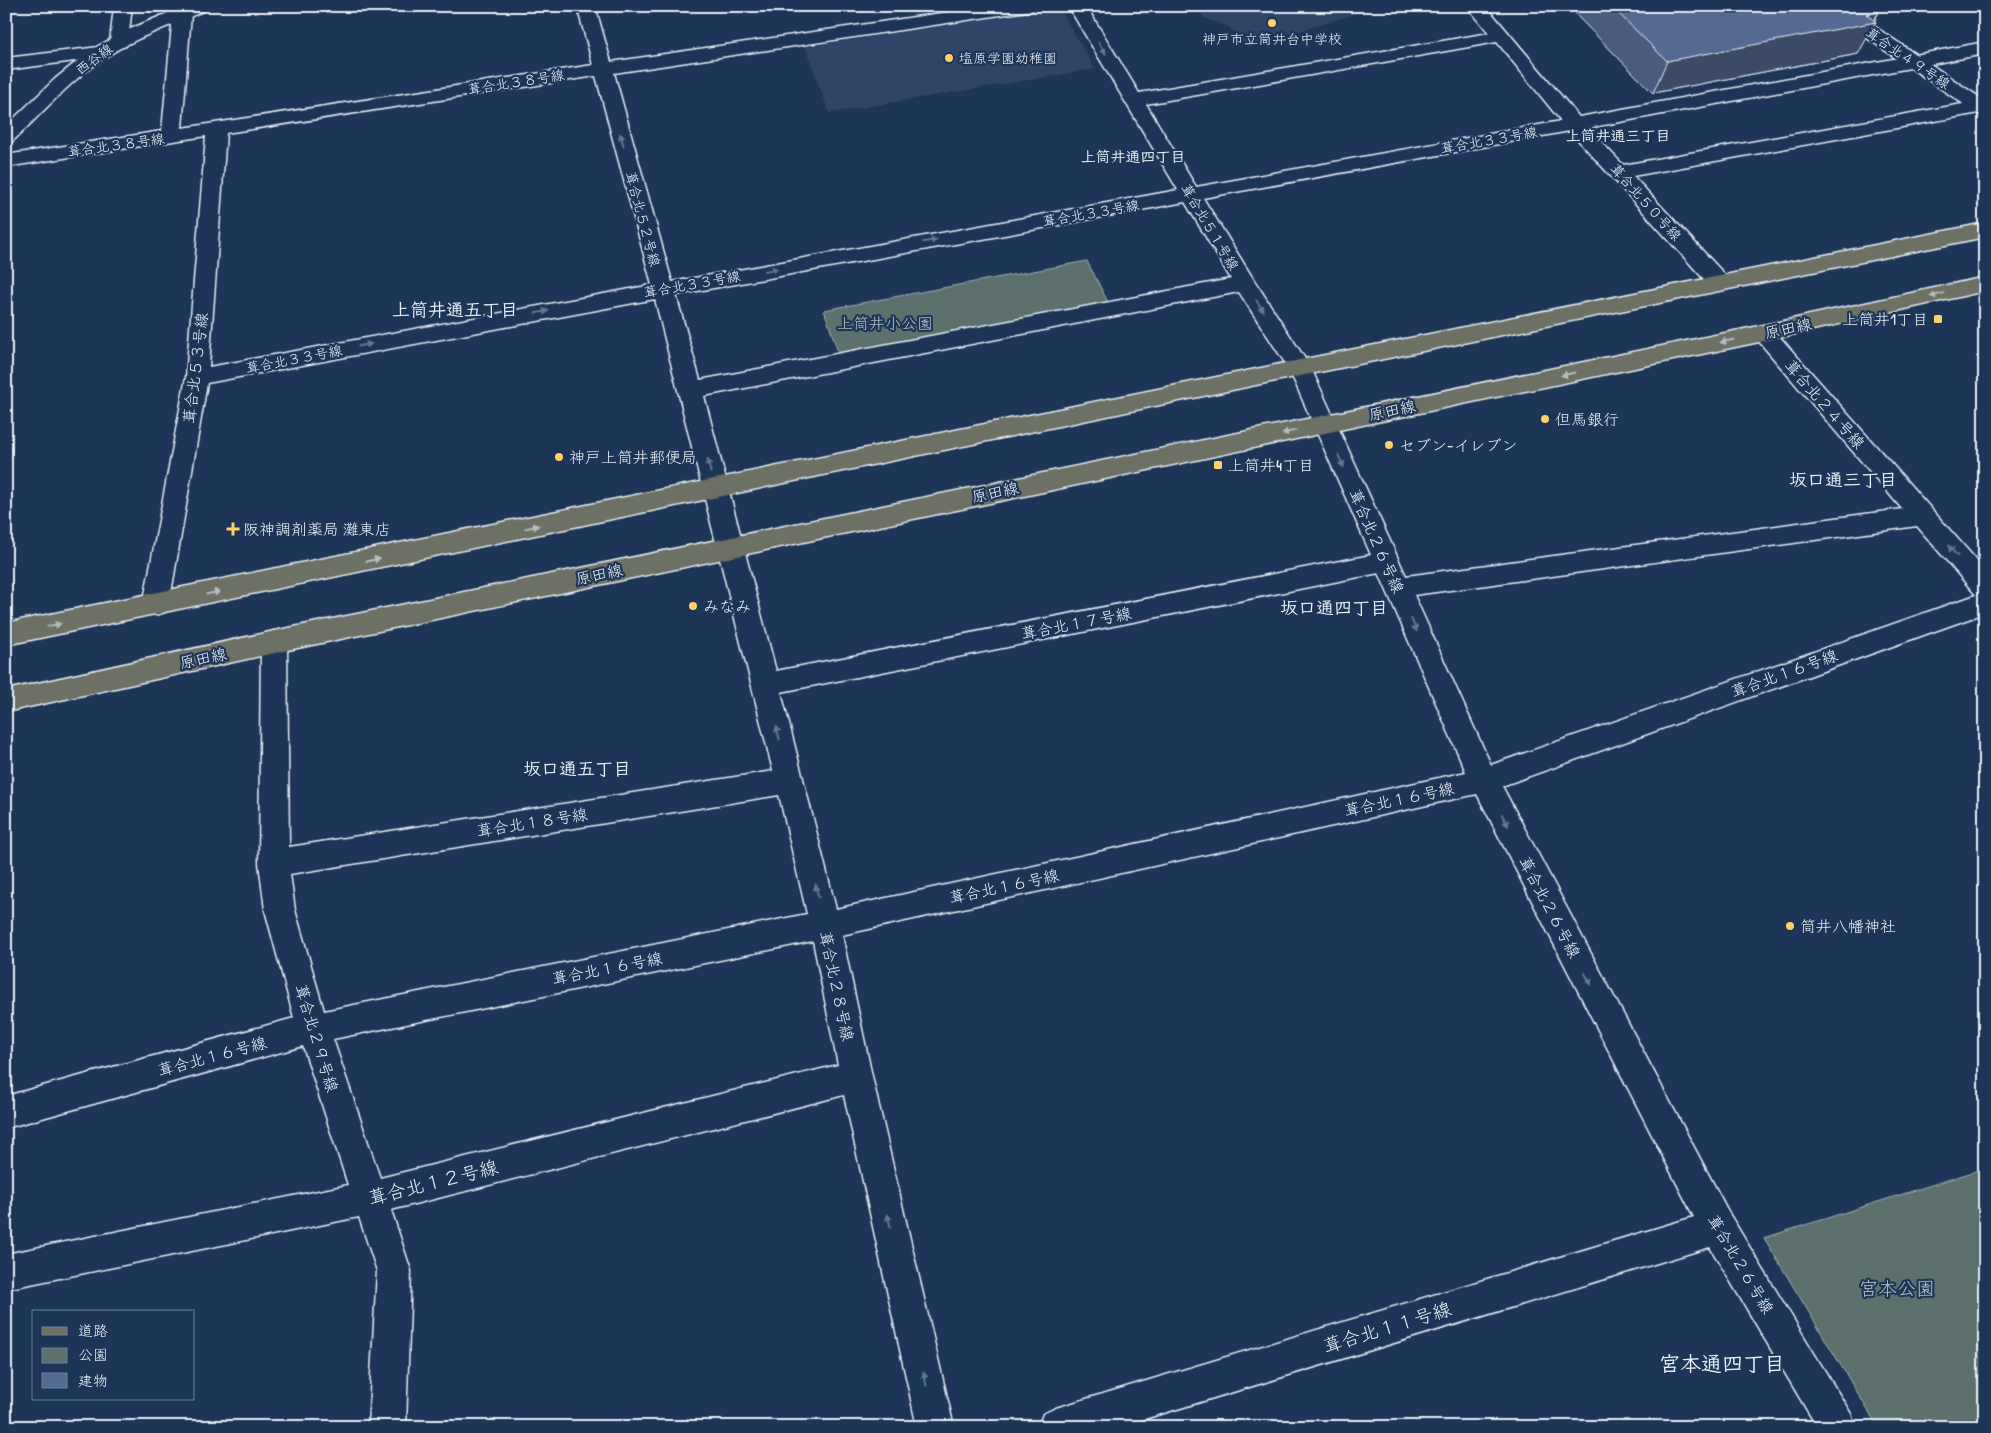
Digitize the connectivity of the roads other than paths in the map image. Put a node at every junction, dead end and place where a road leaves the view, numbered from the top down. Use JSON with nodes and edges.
{"nodes":[{"id":1,"x":123,"y":6,"type":"edge"},
{"id":2,"x":586,"y":6,"type":"edge"},
{"id":3,"x":1027,"y":6,"type":"edge"},
{"id":4,"x":1077,"y":6,"type":"edge"},
{"id":5,"x":1476,"y":6,"type":"edge"},
{"id":6,"x":1832,"y":6,"type":"edge"},
{"id":7,"x":191,"y":10,"type":"edge"},
{"id":8,"x":1502,"y":36,"type":"junction"},
{"id":9,"x":119,"y":42,"type":"junction"},
{"id":10,"x":1985,"y":48,"type":"edge"},
{"id":11,"x":99,"y":54,"type":"junction"},
{"id":12,"x":1912,"y":61,"type":"junction"},
{"id":13,"x":6,"y":64,"type":"edge"},
{"id":14,"x":603,"y":69,"type":"junction"},
{"id":15,"x":1134,"y":100,"type":"junction"},
{"id":16,"x":1982,"y":108,"type":"edge"},
{"id":17,"x":1575,"y":125,"type":"junction"},
{"id":18,"x":216,"y":130,"type":"junction"},
{"id":19,"x":6,"y":136,"type":"edge"},
{"id":20,"x":171,"y":137,"type":"junction"},
{"id":21,"x":6,"y":161,"type":"edge"},
{"id":22,"x":1618,"y":172,"type":"junction"},
{"id":23,"x":1190,"y":195,"type":"junction"},
{"id":24,"x":1985,"y":230,"type":"edge"},
{"id":25,"x":1719,"y":282,"type":"junction"},
{"id":26,"x":1245,"y":284,"type":"junction"},
{"id":27,"x":1985,"y":284,"type":"edge"},
{"id":28,"x":662,"y":289,"type":"junction"},
{"id":29,"x":1764,"y":333,"type":"junction"},
{"id":30,"x":1300,"y":368,"type":"junction"},
{"id":31,"x":197,"y":377,"type":"junction"},
{"id":32,"x":691,"y":390,"type":"junction"},
{"id":33,"x":1324,"y":424,"type":"junction"},
{"id":34,"x":715,"y":489,"type":"junction"},
{"id":35,"x":1922,"y":516,"type":"junction"},
{"id":36,"x":730,"y":547,"type":"junction"},
{"id":37,"x":1392,"y":574,"type":"junction"},
{"id":38,"x":1985,"y":588,"type":"edge"},
{"id":39,"x":1985,"y":602,"type":"edge"},
{"id":40,"x":156,"y":605,"type":"junction"},
{"id":41,"x":6,"y":634,"type":"edge"},
{"id":42,"x":274,"y":642,"type":"junction"},
{"id":43,"x":766,"y":684,"type":"junction"},
{"id":44,"x":6,"y":701,"type":"edge"},
{"id":45,"x":1484,"y":780,"type":"junction"},
{"id":46,"x":790,"y":781,"type":"junction"},
{"id":47,"x":274,"y":864,"type":"junction"},
{"id":48,"x":825,"y":925,"type":"junction"},
{"id":49,"x":313,"y":1028,"type":"junction"},
{"id":50,"x":856,"y":1076,"type":"junction"},
{"id":51,"x":6,"y":1112,"type":"edge"},
{"id":52,"x":369,"y":1198,"type":"junction"},
{"id":53,"x":1718,"y":1227,"type":"junction"},
{"id":54,"x":6,"y":1272,"type":"edge"},
{"id":55,"x":387,"y":1427,"type":"edge"},
{"id":56,"x":936,"y":1427,"type":"edge"},
{"id":57,"x":1056,"y":1427,"type":"edge"},
{"id":58,"x":1838,"y":1427,"type":"edge"}],
"edges":[{"from":1,"to":9,"type":"street"},
{"from":2,"to":14,"type":"street","name":"葺合北５２号線"},
{"from":3,"to":14,"type":"street","name":"葺合北３８号線"},
{"from":4,"to":15,"type":"street","name":"葺合北５１号線","one_way":true},
{"from":5,"to":8,"type":"street","name":"葺合北５０号線"},
{"from":6,"to":12,"type":"street","name":"葺合北４９号線"},
{"from":7,"to":9,"type":"street","name":"西谷線"},
{"from":7,"to":20,"type":"street"},
{"from":8,"to":15,"type":"street"},
{"from":8,"to":17,"type":"street","name":"葺合北５０号線"},
{"from":9,"to":11,"type":"street","name":"西谷線"},
{"from":10,"to":12,"type":"street","name":"葺合北３３号線"},
{"from":11,"to":13,"type":"street"},
{"from":11,"to":19,"type":"street","name":"西谷線"},
{"from":12,"to":16,"type":"street","name":"葺合北４９号線"},
{"from":12,"to":17,"type":"street","name":"葺合北３３号線"},
{"from":14,"to":18,"type":"street","name":"葺合北３８号線"},
{"from":28,"to":14,"type":"street","name":"葺合北５２号線","one_way":true},
{"from":15,"to":23,"type":"street","name":"葺合北５１号線"},
{"from":16,"to":22,"type":"street"},
{"from":17,"to":22,"type":"street","name":"葺合北５０号線"},
{"from":17,"to":23,"type":"street","name":"葺合北３３号線"},
{"from":18,"to":20,"type":"street","name":"葺合北３８号線"},
{"from":18,"to":31,"type":"street","name":"葺合北５３号線"},
{"from":20,"to":21,"type":"street","name":"葺合北３８号線"},
{"from":22,"to":25,"type":"street","name":"葺合北５０号線"},
{"from":23,"to":26,"type":"street","name":"葺合北５１号線"},
{"from":28,"to":23,"type":"street","name":"葺合北３３号線","one_way":true},
{"from":24,"to":25,"type":"main road"},
{"from":25,"to":30,"type":"main road"},
{"from":26,"to":30,"type":"street","name":"葺合北５１号線","one_way":true},
{"from":26,"to":32,"type":"street"},
{"from":27,"to":29,"type":"main road","name":"原田線","one_way":true},
{"from":31,"to":28,"type":"street","name":"葺合北３３号線","one_way":true},
{"from":28,"to":32,"type":"street","name":"葺合北５２号線"},
{"from":29,"to":33,"type":"main road","name":"原田線","one_way":true},
{"from":29,"to":35,"type":"street","name":"葺合北２４号線"},
{"from":30,"to":33,"type":"street","name":"葺合北２６号線"},
{"from":30,"to":34,"type":"main road"},
{"from":31,"to":40,"type":"street","name":"葺合北５３号線"},
{"from":34,"to":32,"type":"street","name":"葺合北５２号線","one_way":true},
{"from":33,"to":36,"type":"main road","name":"原田線","one_way":true},
{"from":33,"to":37,"type":"street","name":"葺合北２６号線","one_way":true},
{"from":34,"to":36,"type":"street","name":"葺合北５２号線"},
{"from":40,"to":34,"type":"main road","one_way":true},
{"from":35,"to":37,"type":"street","name":"葺合北１７号線"},
{"from":38,"to":35,"type":"street","name":"葺合北２４号線","one_way":true},
{"from":36,"to":42,"type":"main road","name":"原田線"},
{"from":36,"to":43,"type":"street","name":"葺合北２８号線"},
{"from":37,"to":43,"type":"street","name":"葺合北１７号線"},
{"from":37,"to":45,"type":"street","name":"葺合北２６号線","one_way":true},
{"from":39,"to":45,"type":"street","name":"葺合北１６号線"},
{"from":41,"to":40,"type":"main road","one_way":true},
{"from":42,"to":44,"type":"main road","name":"原田線"},
{"from":42,"to":47,"type":"street","name":"葺合北２９号線"},
{"from":46,"to":43,"type":"street","name":"葺合北２８号線","one_way":true},
{"from":45,"to":48,"type":"street","name":"葺合北１６号線"},
{"from":45,"to":53,"type":"street","name":"葺合北２６号線","one_way":true},
{"from":46,"to":47,"type":"street","name":"葺合北１８号線"},
{"from":48,"to":46,"type":"street","name":"葺合北２８号線","one_way":true},
{"from":47,"to":49,"type":"street","name":"葺合北２９号線"},
{"from":48,"to":49,"type":"street","name":"葺合北１６号線"},
{"from":48,"to":50,"type":"street","name":"葺合北２８号線"},
{"from":49,"to":51,"type":"street","name":"葺合北１６号線"},
{"from":49,"to":52,"type":"street","name":"葺合北２９号線"},
{"from":50,"to":52,"type":"street","name":"葺合北１２号線"},
{"from":56,"to":50,"type":"street","name":"葺合北２８号線","one_way":true},
{"from":52,"to":54,"type":"street","name":"葺合北１２号線"},
{"from":52,"to":55,"type":"street","name":"葺合北２９号線"},
{"from":53,"to":57,"type":"street","name":"葺合北１１号線"},
{"from":53,"to":58,"type":"street","name":"葺合北２６号線"}]}
